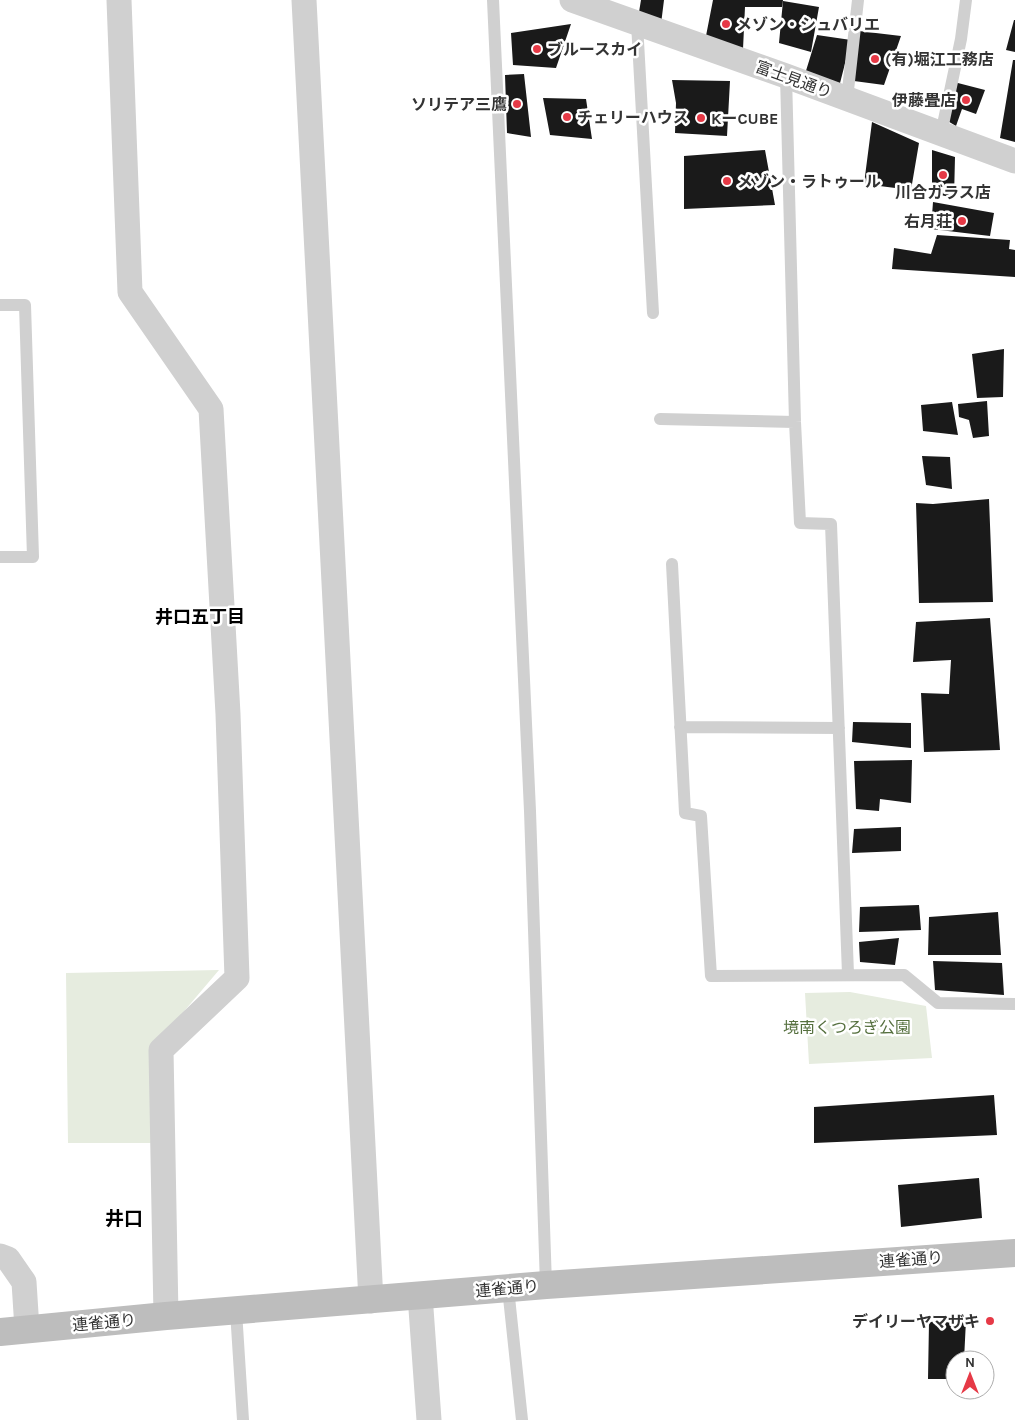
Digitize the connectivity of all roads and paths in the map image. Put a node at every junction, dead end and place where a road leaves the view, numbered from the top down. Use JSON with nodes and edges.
{"nodes":[{"id":1,"x":119,"y":0,"type":"edge"},
{"id":2,"x":304,"y":0,"type":"edge"},
{"id":3,"x":493,"y":0,"type":"edge"},
{"id":4,"x":858,"y":0,"type":"edge"},
{"id":5,"x":966,"y":0,"type":"edge"},
{"id":6,"x":577,"y":1,"type":"edge"},
{"id":7,"x":637,"y":23,"type":"junction"},
{"id":8,"x":786,"y":76,"type":"junction"},
{"id":9,"x":847,"y":99,"type":"junction"},
{"id":10,"x":941,"y":134,"type":"junction"},
{"id":11,"x":1015,"y":161,"type":"edge"},
{"id":12,"x":0,"y":305,"type":"edge"},
{"id":13,"x":653,"y":312,"type":"dead end"},
{"id":14,"x":660,"y":419,"type":"dead end"},
{"id":15,"x":795,"y":422,"type":"junction"},
{"id":16,"x":0,"y":557,"type":"edge"},
{"id":17,"x":672,"y":564,"type":"dead end"},
{"id":18,"x":680,"y":727,"type":"junction"},
{"id":19,"x":839,"y":728,"type":"junction"},
{"id":20,"x":848,"y":974,"type":"junction"},
{"id":21,"x":1015,"y":1004,"type":"edge"},
{"id":22,"x":1015,"y":1253,"type":"edge"},
{"id":23,"x":0,"y":1256,"type":"edge"},
{"id":24,"x":546,"y":1285,"type":"junction"},
{"id":25,"x":508,"y":1288,"type":"junction"},
{"id":26,"x":420,"y":1295,"type":"junction"},
{"id":27,"x":371,"y":1301,"type":"junction"},
{"id":28,"x":236,"y":1311,"type":"junction"},
{"id":29,"x":166,"y":1316,"type":"junction"},
{"id":30,"x":28,"y":1330,"type":"junction"},
{"id":31,"x":0,"y":1332,"type":"edge"},
{"id":32,"x":243,"y":1420,"type":"edge"},
{"id":33,"x":429,"y":1420,"type":"edge"},
{"id":34,"x":522,"y":1420,"type":"edge"}],
"edges":[{"from":1,"to":29,"type":"street"},
{"from":2,"to":27,"type":"street"},
{"from":3,"to":24,"type":"lane"},
{"from":4,"to":9,"type":"lane"},
{"from":5,"to":10,"type":"lane"},
{"from":6,"to":7,"type":"street","name":"富士見通り"},
{"from":7,"to":8,"type":"street","name":"富士見通り"},
{"from":7,"to":13,"type":"lane"},
{"from":8,"to":9,"type":"street","name":"富士見通り"},
{"from":8,"to":15,"type":"lane"},
{"from":9,"to":10,"type":"street","name":"富士見通り"},
{"from":10,"to":11,"type":"street","name":"富士見通り"},
{"from":12,"to":16,"type":"lane"},
{"from":14,"to":15,"type":"lane"},
{"from":15,"to":19,"type":"lane"},
{"from":17,"to":18,"type":"lane"},
{"from":18,"to":19,"type":"lane"},
{"from":18,"to":20,"type":"lane"},
{"from":19,"to":20,"type":"lane"},
{"from":20,"to":21,"type":"lane"},
{"from":22,"to":24,"type":"main road","name":"連雀通り"},
{"from":23,"to":30,"type":"street"},
{"from":24,"to":25,"type":"main road","name":"連雀通り"},
{"from":25,"to":26,"type":"main road","name":"連雀通り"},
{"from":25,"to":34,"type":"lane"},
{"from":26,"to":27,"type":"main road","name":"連雀通り"},
{"from":26,"to":33,"type":"street"},
{"from":27,"to":28,"type":"main road","name":"連雀通り"},
{"from":28,"to":29,"type":"main road","name":"連雀通り"},
{"from":28,"to":32,"type":"lane"},
{"from":29,"to":30,"type":"main road","name":"連雀通り"},
{"from":30,"to":31,"type":"main road","name":"連雀通り"}]}
